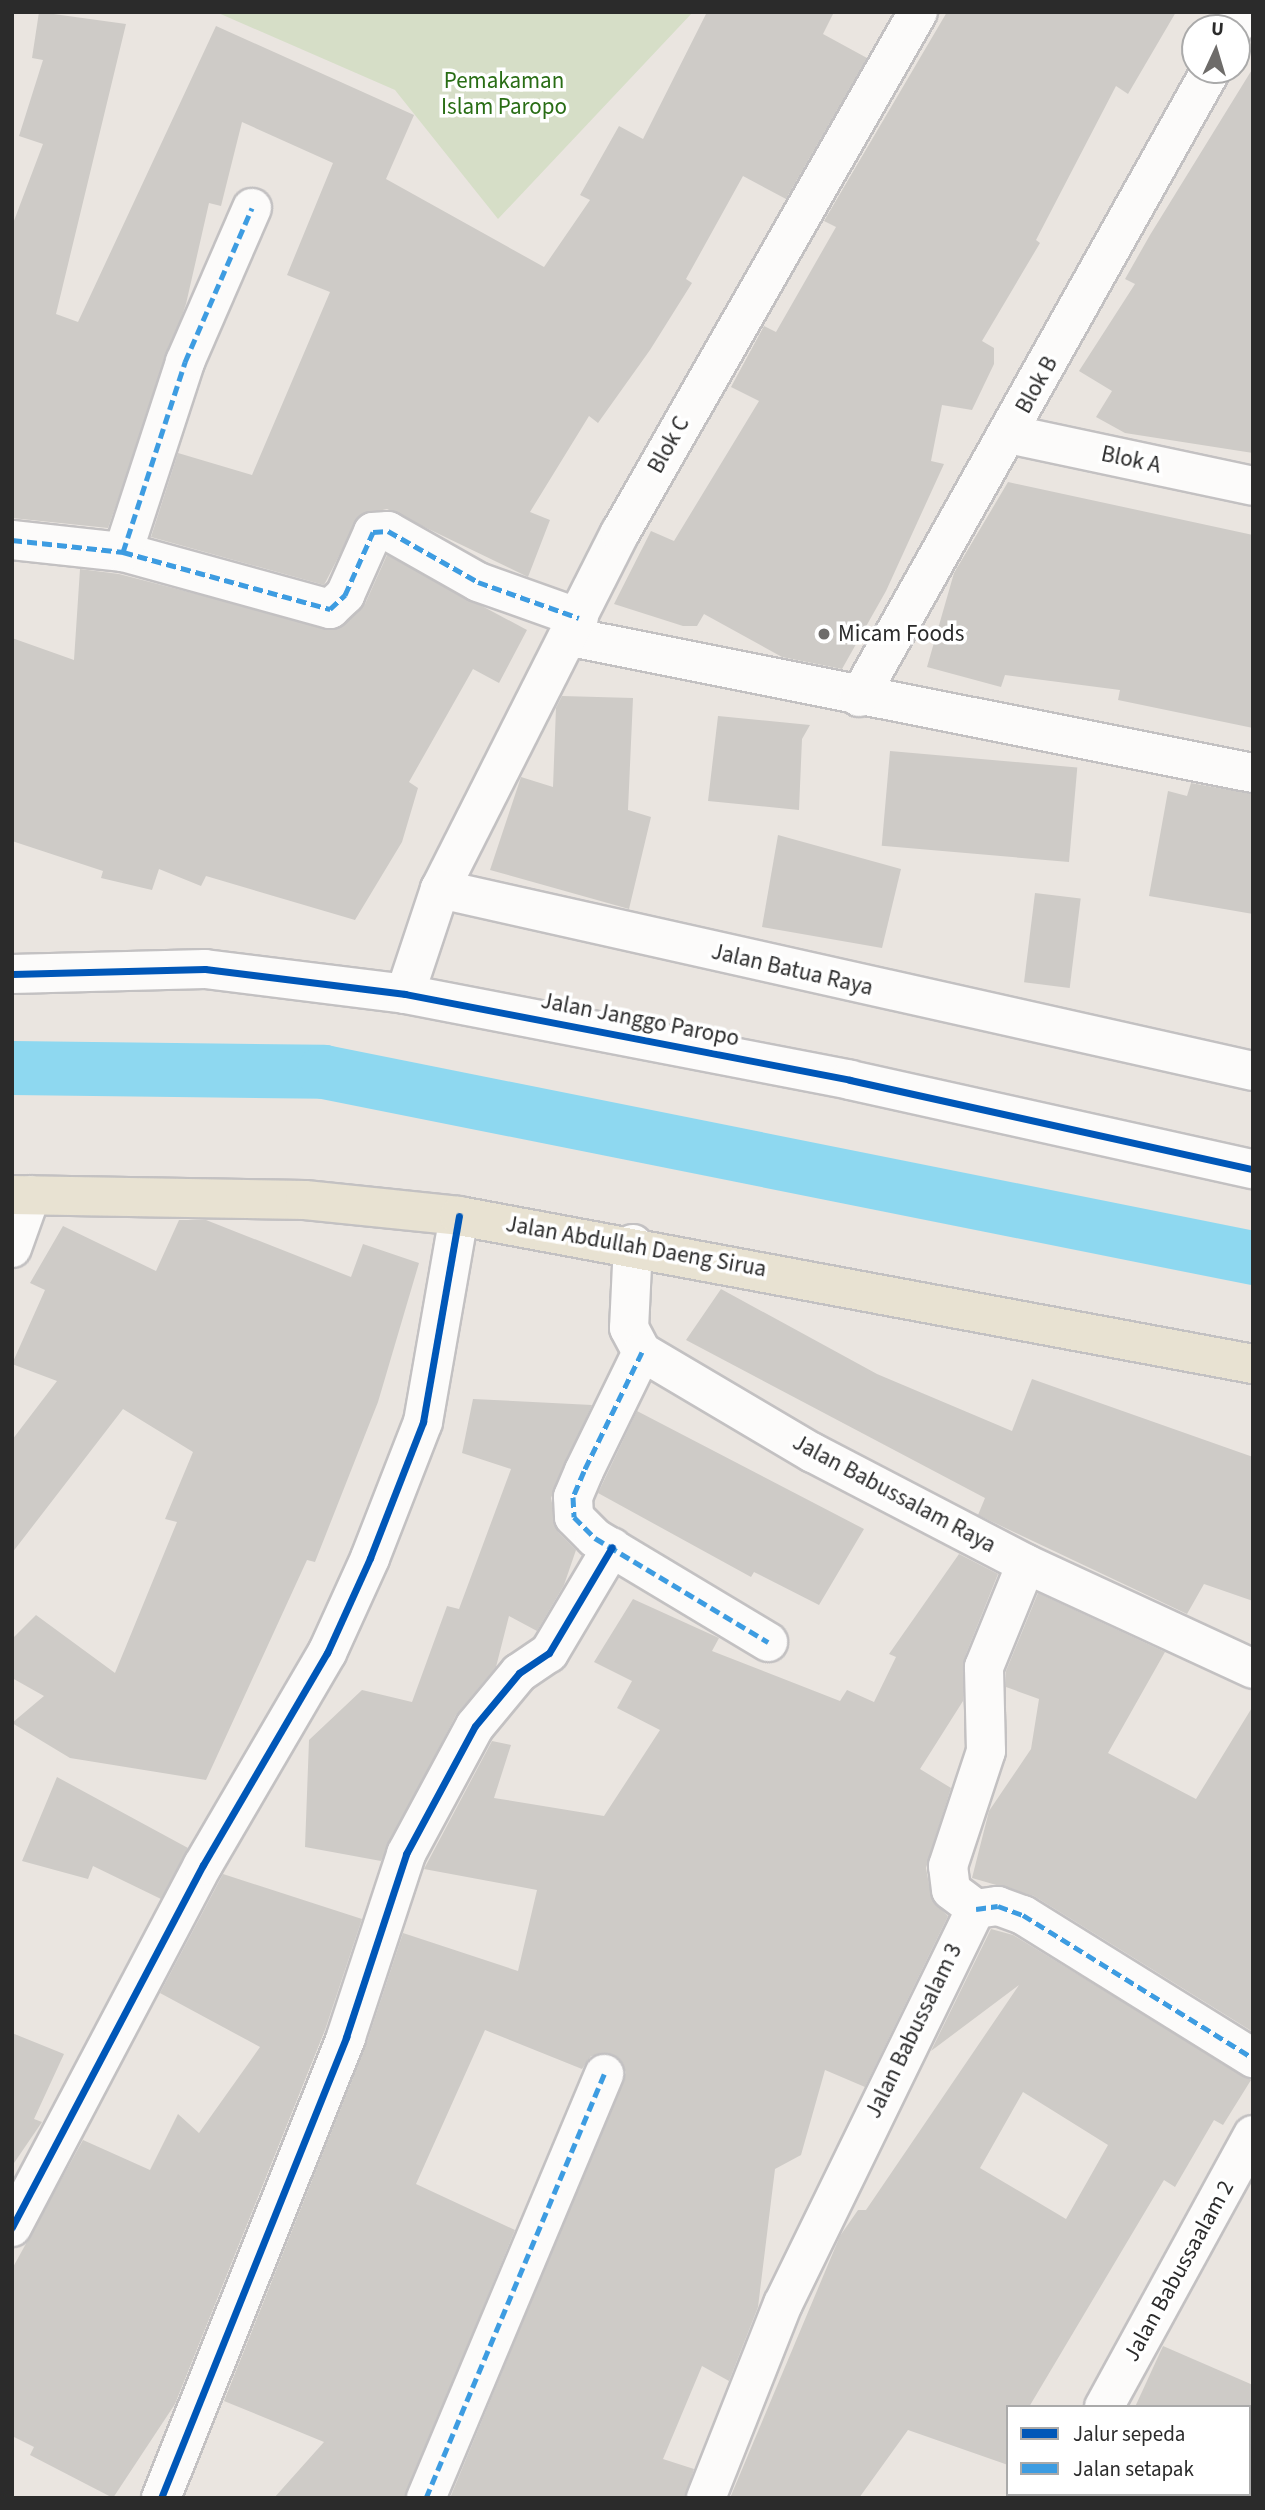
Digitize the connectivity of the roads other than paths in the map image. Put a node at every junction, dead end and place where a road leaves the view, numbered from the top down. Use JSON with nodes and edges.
{"nodes":[{"id":1,"x":918,"y":12,"type":"edge"},
{"id":2,"x":1203,"y":84,"type":"edge"},
{"id":3,"x":252,"y":208,"type":"dead end"},
{"id":4,"x":1009,"y":434,"type":"junction"},
{"id":5,"x":1253,"y":486,"type":"edge"},
{"id":6,"x":15,"y":549,"type":"edge"},
{"id":7,"x":122,"y":552,"type":"junction"},
{"id":8,"x":575,"y":627,"type":"junction"},
{"id":9,"x":859,"y":697,"type":"junction"},
{"id":10,"x":1253,"y":773,"type":"edge"},
{"id":11,"x":440,"y":889,"type":"junction"},
{"id":12,"x":12,"y":974,"type":"edge"},
{"id":13,"x":405,"y":994,"type":"junction"},
{"id":14,"x":1253,"y":1070,"type":"edge"},
{"id":15,"x":1253,"y":1170,"type":"edge"},
{"id":16,"x":22,"y":1195,"type":"edge"},
{"id":17,"x":458,"y":1216,"type":"junction"},
{"id":18,"x":633,"y":1244,"type":"junction"},
{"id":19,"x":12,"y":1248,"type":"edge"},
{"id":20,"x":642,"y":1352,"type":"junction"},
{"id":21,"x":1253,"y":1364,"type":"edge"},
{"id":22,"x":612,"y":1547,"type":"junction"},
{"id":23,"x":1026,"y":1564,"type":"junction"},
{"id":24,"x":768,"y":1642,"type":"dead end"},
{"id":25,"x":1253,"y":1669,"type":"edge"},
{"id":26,"x":976,"y":1909,"type":"junction"},
{"id":27,"x":1253,"y":2058,"type":"edge"},
{"id":28,"x":604,"y":2074,"type":"dead end"},
{"id":29,"x":1253,"y":2135,"type":"edge"},
{"id":30,"x":12,"y":2227,"type":"edge"},
{"id":31,"x":1105,"y":2405,"type":"edge"},
{"id":32,"x":161,"y":2498,"type":"edge"},
{"id":33,"x":426,"y":2498,"type":"edge"},
{"id":34,"x":706,"y":2498,"type":"edge"}],
"edges":[{"from":1,"to":8,"type":"street","name":"Blok C"},
{"from":2,"to":4,"type":"street","name":"Blok B"},
{"from":3,"to":7,"type":"street"},
{"from":4,"to":5,"type":"street","name":"Blok A"},
{"from":4,"to":9,"type":"street","name":"Blok B"},
{"from":6,"to":7,"type":"street"},
{"from":7,"to":8,"type":"street"},
{"from":8,"to":9,"type":"street"},
{"from":8,"to":11,"type":"street","name":"Blok C"},
{"from":9,"to":10,"type":"street"},
{"from":11,"to":13,"type":"street"},
{"from":11,"to":14,"type":"street","name":"Jalan Batua Raya"},
{"from":12,"to":13,"type":"street","name":"Jalan Janggo Paropo"},
{"from":13,"to":15,"type":"street","name":"Jalan Janggo Paropo"},
{"from":16,"to":17,"type":"main road","name":"Jalan Abdullah Daeng Sirua"},
{"from":16,"to":19,"type":"street"},
{"from":17,"to":18,"type":"main road","name":"Jalan Abdullah Daeng Sirua"},
{"from":17,"to":30,"type":"street"},
{"from":18,"to":20,"type":"street"},
{"from":18,"to":21,"type":"main road","name":"Jalan Abdullah Daeng Sirua"},
{"from":20,"to":22,"type":"street"},
{"from":20,"to":23,"type":"street","name":"Jalan Babussalam Raya"},
{"from":22,"to":24,"type":"street"},
{"from":22,"to":32,"type":"street"},
{"from":23,"to":25,"type":"street","name":"Jalan Babussalam Raya"},
{"from":23,"to":26,"type":"street"},
{"from":26,"to":27,"type":"street"},
{"from":26,"to":34,"type":"street","name":"Jalan Babussalam 3"},
{"from":28,"to":33,"type":"street"},
{"from":29,"to":31,"type":"street","name":"Jalan Babussaalam 2"}]}
